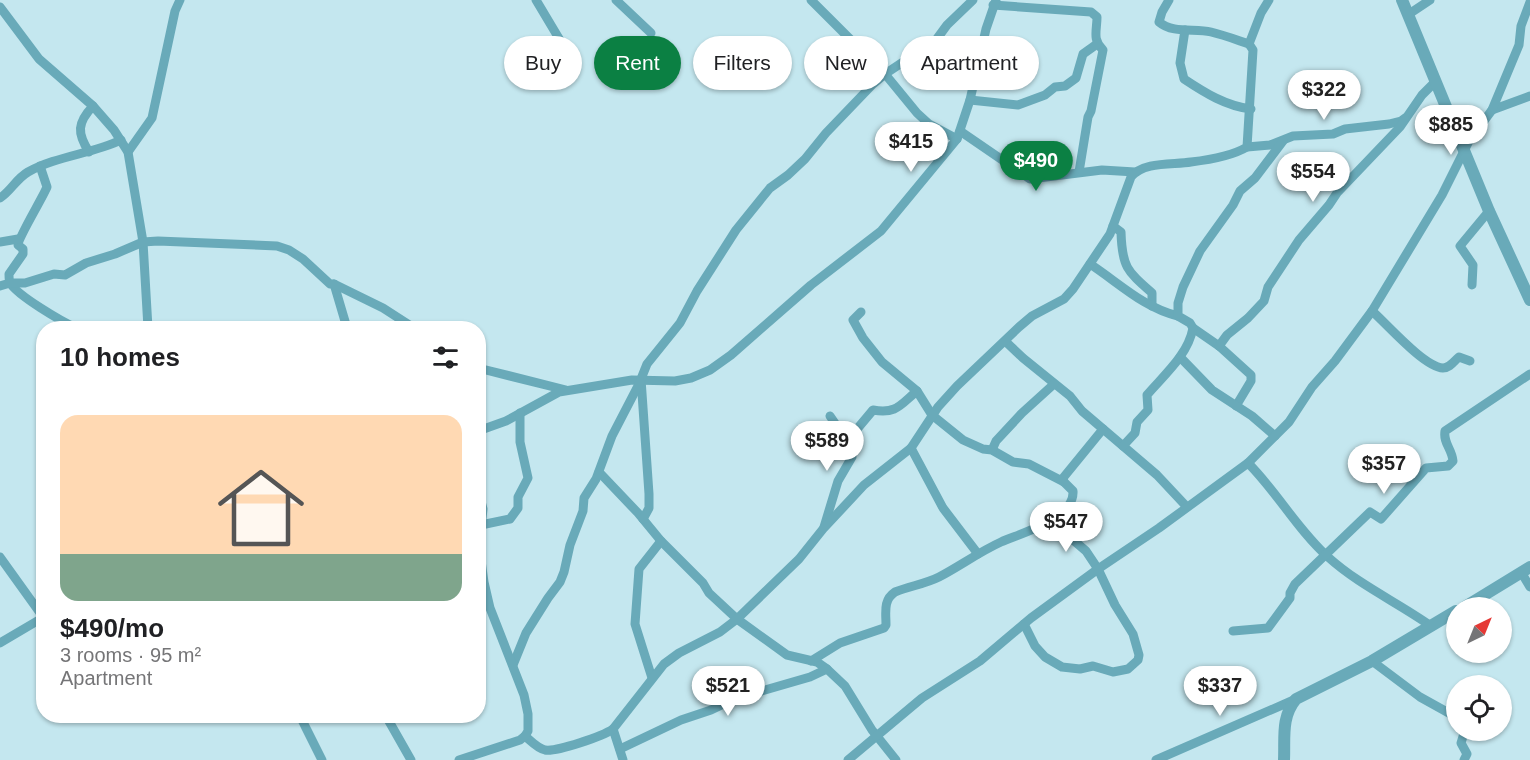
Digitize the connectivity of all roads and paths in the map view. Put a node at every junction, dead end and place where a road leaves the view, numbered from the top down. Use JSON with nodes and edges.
{"nodes":[{"id":1,"x":180,"y":0,"type":"edge"},
{"id":2,"x":536,"y":0,"type":"edge"},
{"id":3,"x":616,"y":0,"type":"edge"},
{"id":4,"x":811,"y":0,"type":"edge"},
{"id":5,"x":973,"y":0,"type":"edge"},
{"id":6,"x":1169,"y":0,"type":"edge"},
{"id":7,"x":1269,"y":0,"type":"edge"},
{"id":8,"x":1402,"y":0,"type":"edge"},
{"id":9,"x":1430,"y":0,"type":"edge"},
{"id":10,"x":1530,"y":2,"type":"edge"},
{"id":11,"x":994,"y":3,"type":"edge"},
{"id":12,"x":0,"y":7,"type":"edge"},
{"id":13,"x":1408,"y":14,"type":"junction"},
{"id":14,"x":1185,"y":30,"type":"junction"},
{"id":15,"x":651,"y":33,"type":"dead end"},
{"id":16,"x":557,"y":36,"type":"edge"},
{"id":17,"x":847,"y":36,"type":"edge"},
{"id":18,"x":1097,"y":44,"type":"junction"},
{"id":19,"x":1249,"y":44,"type":"junction"},
{"id":20,"x":888,"y":72,"type":"edge"},
{"id":21,"x":888,"y":77,"type":"edge"},
{"id":22,"x":1435,"y":82,"type":"junction"},
{"id":23,"x":869,"y":90,"type":"edge"},
{"id":24,"x":1530,"y":96,"type":"edge"},
{"id":25,"x":970,"y":100,"type":"junction"},
{"id":26,"x":93,"y":106,"type":"junction"},
{"id":27,"x":1251,"y":109,"type":"junction"},
{"id":28,"x":1491,"y":110,"type":"junction"},
{"id":29,"x":1410,"y":115,"type":"junction"},
{"id":30,"x":959,"y":135,"type":"junction"},
{"id":31,"x":121,"y":140,"type":"junction"},
{"id":32,"x":1282,"y":141,"type":"junction"},
{"id":33,"x":1247,"y":147,"type":"junction"},
{"id":34,"x":1465,"y":151,"type":"junction"},
{"id":35,"x":89,"y":152,"type":"junction"},
{"id":36,"x":128,"y":152,"type":"junction"},
{"id":37,"x":40,"y":166,"type":"junction"},
{"id":38,"x":1079,"y":172,"type":"junction"},
{"id":39,"x":1135,"y":172,"type":"junction"},
{"id":40,"x":0,"y":198,"type":"edge"},
{"id":41,"x":1489,"y":211,"type":"junction"},
{"id":42,"x":1113,"y":226,"type":"junction"},
{"id":43,"x":18,"y":239,"type":"junction"},
{"id":44,"x":0,"y":242,"type":"edge"},
{"id":45,"x":143,"y":242,"type":"junction"},
{"id":46,"x":1090,"y":264,"type":"junction"},
{"id":47,"x":10,"y":283,"type":"junction"},
{"id":48,"x":334,"y":284,"type":"junction"},
{"id":49,"x":1472,"y":285,"type":"dead end"},
{"id":50,"x":0,"y":286,"type":"edge"},
{"id":51,"x":1530,"y":300,"type":"edge"},
{"id":52,"x":1152,"y":306,"type":"junction"},
{"id":53,"x":1372,"y":311,"type":"junction"},
{"id":54,"x":861,"y":312,"type":"dead end"},
{"id":55,"x":1178,"y":316,"type":"junction"},
{"id":56,"x":60,"y":321,"type":"edge"},
{"id":57,"x":148,"y":321,"type":"edge"},
{"id":58,"x":345,"y":321,"type":"edge"},
{"id":59,"x":403,"y":321,"type":"edge"},
{"id":60,"x":1193,"y":328,"type":"junction"},
{"id":61,"x":1005,"y":341,"type":"junction"},
{"id":62,"x":1219,"y":346,"type":"junction"},
{"id":63,"x":1180,"y":357,"type":"junction"},
{"id":64,"x":1470,"y":361,"type":"dead end"},
{"id":65,"x":486,"y":370,"type":"edge"},
{"id":66,"x":1530,"y":374,"type":"edge"},
{"id":67,"x":641,"y":380,"type":"junction"},
{"id":68,"x":1054,"y":384,"type":"junction"},
{"id":69,"x":570,"y":390,"type":"junction"},
{"id":70,"x":917,"y":391,"type":"junction"},
{"id":71,"x":1236,"y":406,"type":"junction"},
{"id":72,"x":520,"y":413,"type":"junction"},
{"id":73,"x":932,"y":415,"type":"junction"},
{"id":74,"x":830,"y":416,"type":"dead end"},
{"id":75,"x":486,"y":428,"type":"edge"},
{"id":76,"x":1103,"y":429,"type":"junction"},
{"id":77,"x":1275,"y":436,"type":"junction"},
{"id":78,"x":847,"y":441,"type":"junction"},
{"id":79,"x":1123,"y":446,"type":"junction"},
{"id":80,"x":911,"y":448,"type":"junction"},
{"id":81,"x":992,"y":450,"type":"junction"},
{"id":82,"x":1248,"y":463,"type":"junction"},
{"id":83,"x":598,"y":472,"type":"junction"},
{"id":84,"x":1064,"y":482,"type":"junction"},
{"id":85,"x":1187,"y":507,"type":"junction"},
{"id":86,"x":643,"y":519,"type":"junction"},
{"id":87,"x":1051,"y":521,"type":"junction"},
{"id":88,"x":486,"y":524,"type":"edge"},
{"id":89,"x":823,"y":529,"type":"junction"},
{"id":90,"x":661,"y":541,"type":"junction"},
{"id":91,"x":978,"y":554,"type":"junction"},
{"id":92,"x":1326,"y":555,"type":"junction"},
{"id":93,"x":0,"y":557,"type":"edge"},
{"id":94,"x":1098,"y":569,"type":"junction"},
{"id":95,"x":1526,"y":569,"type":"edge"},
{"id":96,"x":1530,"y":587,"type":"edge"},
{"id":97,"x":486,"y":591,"type":"edge"},
{"id":98,"x":1481,"y":597,"type":"edge"},
{"id":99,"x":36,"y":607,"type":"edge"},
{"id":100,"x":1446,"y":617,"type":"edge"},
{"id":101,"x":736,"y":619,"type":"junction"},
{"id":102,"x":36,"y":621,"type":"edge"},
{"id":103,"x":1024,"y":624,"type":"junction"},
{"id":104,"x":1431,"y":626,"type":"junction"},
{"id":105,"x":1233,"y":631,"type":"dead end"},
{"id":106,"x":0,"y":643,"type":"edge"},
{"id":107,"x":811,"y":661,"type":"junction"},
{"id":108,"x":1372,"y":662,"type":"junction"},
{"id":109,"x":513,"y":665,"type":"junction"},
{"id":110,"x":827,"y":669,"type":"junction"},
{"id":111,"x":652,"y":678,"type":"junction"},
{"id":112,"x":1296,"y":699,"type":"junction"},
{"id":113,"x":1446,"y":711,"type":"edge"},
{"id":114,"x":304,"y":723,"type":"edge"},
{"id":115,"x":390,"y":723,"type":"edge"},
{"id":116,"x":613,"y":729,"type":"junction"},
{"id":117,"x":876,"y":735,"type":"junction"},
{"id":118,"x":525,"y":736,"type":"junction"},
{"id":119,"x":1462,"y":741,"type":"edge"},
{"id":120,"x":620,"y":749,"type":"junction"},
{"id":121,"x":322,"y":760,"type":"edge"},
{"id":122,"x":411,"y":760,"type":"edge"},
{"id":123,"x":459,"y":760,"type":"edge"},
{"id":124,"x":623,"y":760,"type":"edge"},
{"id":125,"x":848,"y":760,"type":"edge"},
{"id":126,"x":896,"y":760,"type":"edge"},
{"id":127,"x":1156,"y":760,"type":"edge"},
{"id":128,"x":1284,"y":760,"type":"edge"},
{"id":129,"x":1464,"y":760,"type":"edge"}],
"edges":[{"from":1,"to":36,"type":"street"},
{"from":2,"to":16,"type":"street"},
{"from":3,"to":15,"type":"street"},
{"from":4,"to":17,"type":"street"},
{"from":5,"to":20,"type":"street"},
{"from":6,"to":14,"type":"street"},
{"from":7,"to":19,"type":"street"},
{"from":8,"to":13,"type":"street"},
{"from":9,"to":13,"type":"street"},
{"from":10,"to":28,"type":"street"},
{"from":11,"to":18,"type":"street"},
{"from":11,"to":25,"type":"street"},
{"from":12,"to":26,"type":"street"},
{"from":13,"to":22,"type":"street"},
{"from":14,"to":19,"type":"street"},
{"from":14,"to":27,"type":"street"},
{"from":18,"to":25,"type":"street"},
{"from":18,"to":38,"type":"street"},
{"from":19,"to":27,"type":"street"},
{"from":21,"to":30,"type":"street"},
{"from":22,"to":29,"type":"street"},
{"from":22,"to":34,"type":"street"},
{"from":23,"to":67,"type":"street"},
{"from":24,"to":28,"type":"street"},
{"from":25,"to":30,"type":"street"},
{"from":26,"to":31,"type":"street"},
{"from":26,"to":35,"type":"street"},
{"from":27,"to":33,"type":"street"},
{"from":28,"to":34,"type":"street"},
{"from":29,"to":32,"type":"street"},
{"from":29,"to":62,"type":"street"},
{"from":30,"to":38,"type":"street"},
{"from":30,"to":67,"type":"street"},
{"from":31,"to":35,"type":"street"},
{"from":31,"to":36,"type":"street"},
{"from":32,"to":33,"type":"street"},
{"from":32,"to":55,"type":"street"},
{"from":33,"to":39,"type":"street"},
{"from":34,"to":41,"type":"street"},
{"from":34,"to":53,"type":"street"},
{"from":35,"to":37,"type":"street"},
{"from":36,"to":45,"type":"street"},
{"from":37,"to":40,"type":"street"},
{"from":37,"to":43,"type":"street"},
{"from":38,"to":39,"type":"street"},
{"from":39,"to":42,"type":"street"},
{"from":41,"to":49,"type":"street"},
{"from":41,"to":51,"type":"street"},
{"from":42,"to":46,"type":"street"},
{"from":42,"to":52,"type":"street"},
{"from":43,"to":44,"type":"street"},
{"from":43,"to":47,"type":"street"},
{"from":45,"to":47,"type":"street"},
{"from":45,"to":48,"type":"street"},
{"from":45,"to":57,"type":"street"},
{"from":46,"to":52,"type":"street"},
{"from":46,"to":61,"type":"street"},
{"from":47,"to":50,"type":"street"},
{"from":47,"to":56,"type":"street"},
{"from":48,"to":58,"type":"street"},
{"from":48,"to":59,"type":"street"},
{"from":52,"to":55,"type":"street"},
{"from":53,"to":64,"type":"street"},
{"from":53,"to":77,"type":"street"},
{"from":54,"to":70,"type":"street"},
{"from":55,"to":60,"type":"street"},
{"from":60,"to":62,"type":"street"},
{"from":60,"to":63,"type":"street"},
{"from":61,"to":68,"type":"street"},
{"from":61,"to":73,"type":"street"},
{"from":62,"to":71,"type":"street"},
{"from":63,"to":71,"type":"street"},
{"from":63,"to":79,"type":"street"},
{"from":65,"to":69,"type":"street"},
{"from":66,"to":92,"type":"street"},
{"from":67,"to":69,"type":"street"},
{"from":67,"to":83,"type":"street"},
{"from":67,"to":86,"type":"street"},
{"from":68,"to":76,"type":"street"},
{"from":68,"to":81,"type":"street"},
{"from":69,"to":72,"type":"street"},
{"from":70,"to":73,"type":"street"},
{"from":70,"to":78,"type":"street"},
{"from":71,"to":77,"type":"street"},
{"from":72,"to":75,"type":"street"},
{"from":72,"to":88,"type":"street"},
{"from":73,"to":80,"type":"street"},
{"from":73,"to":81,"type":"street"},
{"from":74,"to":78,"type":"street"},
{"from":76,"to":79,"type":"street"},
{"from":76,"to":84,"type":"street"},
{"from":77,"to":82,"type":"street"},
{"from":78,"to":89,"type":"street"},
{"from":79,"to":85,"type":"street"},
{"from":80,"to":89,"type":"street"},
{"from":80,"to":91,"type":"street"},
{"from":81,"to":84,"type":"street"},
{"from":82,"to":85,"type":"street"},
{"from":82,"to":92,"type":"street"},
{"from":83,"to":86,"type":"street"},
{"from":83,"to":109,"type":"street"},
{"from":84,"to":87,"type":"street"},
{"from":85,"to":94,"type":"street"},
{"from":86,"to":90,"type":"street"},
{"from":87,"to":91,"type":"street"},
{"from":87,"to":94,"type":"street"},
{"from":89,"to":101,"type":"street"},
{"from":90,"to":101,"type":"street"},
{"from":90,"to":111,"type":"street"},
{"from":91,"to":107,"type":"street"},
{"from":92,"to":104,"type":"street"},
{"from":92,"to":105,"type":"street"},
{"from":93,"to":99,"type":"street"},
{"from":94,"to":103,"type":"street"},
{"from":94,"to":103,"type":"street"},
{"from":95,"to":96,"type":"street"},
{"from":95,"to":98,"type":"street"},
{"from":97,"to":109,"type":"street"},
{"from":100,"to":104,"type":"street"},
{"from":101,"to":107,"type":"street"},
{"from":101,"to":111,"type":"street"},
{"from":102,"to":106,"type":"street"},
{"from":103,"to":117,"type":"street"},
{"from":104,"to":108,"type":"street"},
{"from":107,"to":110,"type":"street"},
{"from":108,"to":112,"type":"street"},
{"from":108,"to":113,"type":"street"},
{"from":109,"to":118,"type":"street"},
{"from":110,"to":117,"type":"street"},
{"from":110,"to":120,"type":"street"},
{"from":111,"to":116,"type":"street"},
{"from":112,"to":127,"type":"street"},
{"from":112,"to":128,"type":"street"},
{"from":114,"to":121,"type":"street"},
{"from":115,"to":122,"type":"street"},
{"from":116,"to":118,"type":"street"},
{"from":116,"to":120,"type":"street"},
{"from":117,"to":125,"type":"street"},
{"from":117,"to":126,"type":"street"},
{"from":118,"to":123,"type":"street"},
{"from":119,"to":129,"type":"street"},
{"from":120,"to":124,"type":"street"}]}
